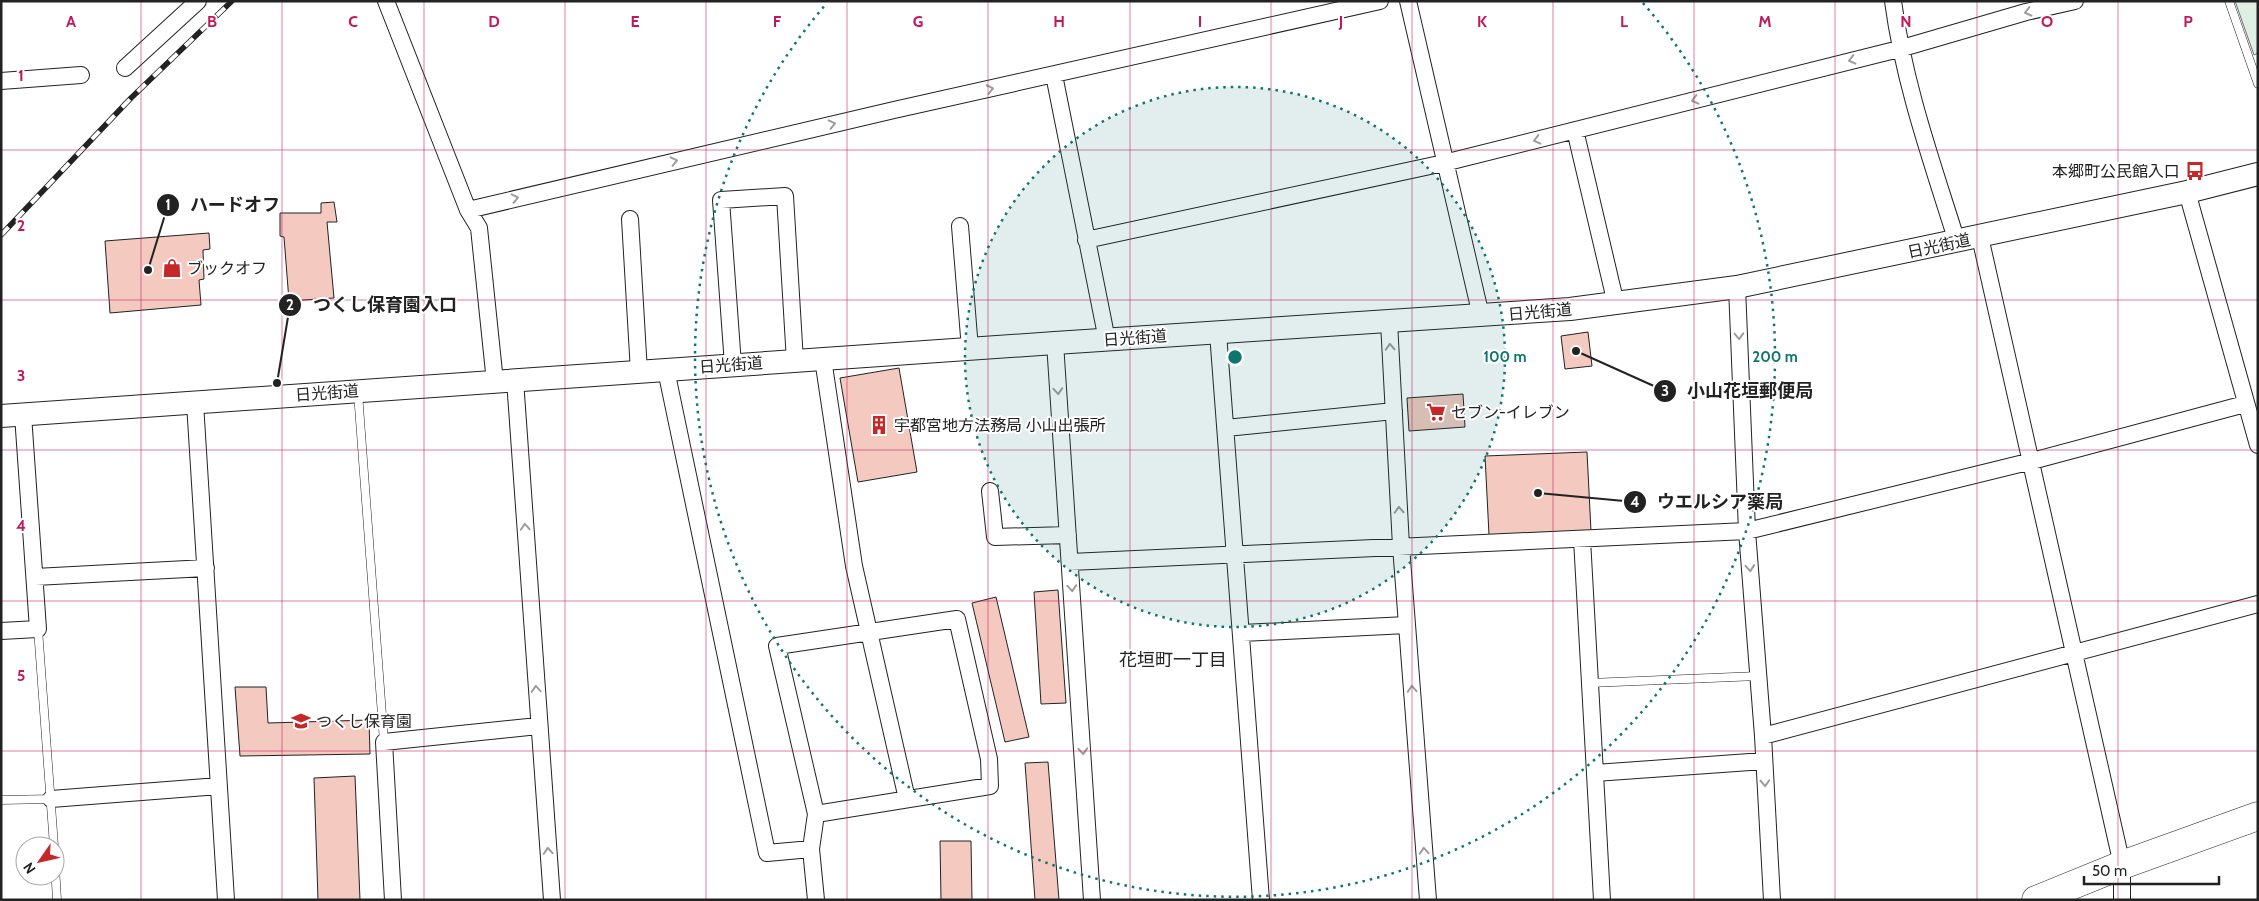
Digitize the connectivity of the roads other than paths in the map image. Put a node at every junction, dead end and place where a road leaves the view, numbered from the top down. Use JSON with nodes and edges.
{"nodes":[{"id":1,"x":198,"y":1,"type":"edge"},
{"id":2,"x":386,"y":1,"type":"edge"},
{"id":3,"x":1380,"y":1,"type":"edge"},
{"id":4,"x":1408,"y":1,"type":"edge"},
{"id":5,"x":1893,"y":1,"type":"edge"},
{"id":6,"x":2075,"y":1,"type":"edge"},
{"id":7,"x":2230,"y":1,"type":"edge"},
{"id":8,"x":1900,"y":48,"type":"junction"},
{"id":9,"x":125,"y":68,"type":"dead end"},
{"id":10,"x":81,"y":75,"type":"dead end"},
{"id":11,"x":1054,"y":75,"type":"junction"},
{"id":12,"x":1,"y":81,"type":"edge"},
{"id":13,"x":2258,"y":84,"type":"edge"},
{"id":14,"x":1575,"y":130,"type":"junction"},
{"id":15,"x":1444,"y":163,"type":"junction"},
{"id":16,"x":2258,"y":174,"type":"edge"},
{"id":17,"x":2187,"y":192,"type":"junction"},
{"id":18,"x":468,"y":210,"type":"junction"},
{"id":19,"x":630,"y":219,"type":"dead end"},
{"id":20,"x":960,"y":226,"type":"dead end"},
{"id":21,"x":1980,"y":237,"type":"junction"},
{"id":22,"x":1086,"y":240,"type":"junction"},
{"id":23,"x":1957,"y":242,"type":"junction"},
{"id":24,"x":1737,"y":287,"type":"junction"},
{"id":25,"x":1616,"y":304,"type":"junction"},
{"id":26,"x":1481,"y":316,"type":"junction"},
{"id":27,"x":1389,"y":322,"type":"junction"},
{"id":28,"x":1218,"y":333,"type":"junction"},
{"id":29,"x":1107,"y":340,"type":"junction"},
{"id":30,"x":1055,"y":343,"type":"junction"},
{"id":31,"x":970,"y":349,"type":"junction"},
{"id":32,"x":823,"y":359,"type":"junction"},
{"id":33,"x":795,"y":361,"type":"junction"},
{"id":34,"x":733,"y":365,"type":"junction"},
{"id":35,"x":666,"y":370,"type":"junction"},
{"id":36,"x":639,"y":372,"type":"junction"},
{"id":37,"x":505,"y":381,"type":"junction"},
{"id":38,"x":358,"y":391,"type":"junction"},
{"id":39,"x":195,"y":402,"type":"junction"},
{"id":40,"x":2245,"y":404,"type":"junction"},
{"id":41,"x":1394,"y":411,"type":"junction"},
{"id":42,"x":12,"y":416,"type":"edge"},
{"id":43,"x":1226,"y":428,"type":"junction"},
{"id":44,"x":2258,"y":445,"type":"edge"},
{"id":45,"x":2032,"y":461,"type":"junction"},
{"id":46,"x":990,"y":491,"type":"dead end"},
{"id":47,"x":1747,"y":531,"type":"junction"},
{"id":48,"x":1068,"y":535,"type":"junction"},
{"id":49,"x":1582,"y":539,"type":"junction"},
{"id":50,"x":1401,"y":546,"type":"junction"},
{"id":51,"x":1236,"y":554,"type":"junction"},
{"id":52,"x":1070,"y":562,"type":"junction"},
{"id":53,"x":206,"y":568,"type":"junction"},
{"id":54,"x":34,"y":577,"type":"junction"},
{"id":55,"x":2258,"y":604,"type":"edge"},
{"id":56,"x":1407,"y":625,"type":"junction"},
{"id":57,"x":38,"y":629,"type":"junction"},
{"id":58,"x":1,"y":631,"type":"edge"},
{"id":59,"x":869,"y":632,"type":"junction"},
{"id":60,"x":1242,"y":633,"type":"junction"},
{"id":61,"x":2074,"y":653,"type":"junction"},
{"id":62,"x":1758,"y":676,"type":"junction"},
{"id":63,"x":1590,"y":683,"type":"junction"},
{"id":64,"x":538,"y":726,"type":"junction"},
{"id":65,"x":1763,"y":736,"type":"junction"},
{"id":66,"x":384,"y":742,"type":"junction"},
{"id":67,"x":1764,"y":761,"type":"junction"},
{"id":68,"x":1595,"y":773,"type":"junction"},
{"id":69,"x":219,"y":786,"type":"junction"},
{"id":70,"x":51,"y":799,"type":"junction"},
{"id":71,"x":907,"y":799,"type":"junction"},
{"id":72,"x":1,"y":800,"type":"edge"},
{"id":73,"x":816,"y":814,"type":"junction"},
{"id":74,"x":2258,"y":816,"type":"edge"},
{"id":75,"x":53,"y":836,"type":"edge"},
{"id":76,"x":811,"y":849,"type":"junction"},
{"id":77,"x":2122,"y":865,"type":"junction"},
{"id":78,"x":56,"y":886,"type":"edge"},
{"id":79,"x":57,"y":900,"type":"edge"},
{"id":80,"x":226,"y":900,"type":"edge"},
{"id":81,"x":393,"y":900,"type":"edge"},
{"id":82,"x":552,"y":900,"type":"edge"},
{"id":83,"x":816,"y":900,"type":"edge"},
{"id":84,"x":1092,"y":900,"type":"edge"},
{"id":85,"x":1261,"y":900,"type":"edge"},
{"id":86,"x":1428,"y":900,"type":"edge"},
{"id":87,"x":1602,"y":900,"type":"edge"},
{"id":88,"x":1772,"y":900,"type":"edge"},
{"id":89,"x":2036,"y":900,"type":"edge"},
{"id":90,"x":2122,"y":900,"type":"edge"}],
"edges":[{"from":1,"to":9,"type":"street"},
{"from":2,"to":18,"type":"street"},
{"from":3,"to":11,"type":"street"},
{"from":4,"to":15,"type":"street"},
{"from":5,"to":8,"type":"street"},
{"from":6,"to":8,"type":"street","one_way":true},
{"from":7,"to":13,"type":"lane"},
{"from":8,"to":14,"type":"street","one_way":true},
{"from":8,"to":23,"type":"street"},
{"from":10,"to":12,"type":"street"},
{"from":18,"to":11,"type":"street","one_way":true},
{"from":11,"to":22,"type":"street"},
{"from":14,"to":15,"type":"street","one_way":true},
{"from":14,"to":25,"type":"street"},
{"from":15,"to":22,"type":"street"},
{"from":15,"to":26,"type":"street"},
{"from":16,"to":17,"type":"main road","name":"日光街道"},
{"from":17,"to":21,"type":"main road","name":"日光街道"},
{"from":17,"to":40,"type":"street"},
{"from":18,"to":37,"type":"street"},
{"from":19,"to":36,"type":"street"},
{"from":20,"to":31,"type":"street"},
{"from":21,"to":23,"type":"main road","name":"日光街道"},
{"from":21,"to":45,"type":"street"},
{"from":22,"to":29,"type":"street"},
{"from":23,"to":24,"type":"main road","name":"日光街道"},
{"from":24,"to":25,"type":"main road","name":"日光街道"},
{"from":24,"to":47,"type":"street","one_way":true},
{"from":25,"to":26,"type":"main road","name":"日光街道"},
{"from":26,"to":27,"type":"main road","name":"日光街道"},
{"from":27,"to":28,"type":"main road","name":"日光街道"},
{"from":41,"to":27,"type":"street","one_way":true},
{"from":28,"to":29,"type":"main road","name":"日光街道"},
{"from":28,"to":43,"type":"street"},
{"from":29,"to":30,"type":"main road","name":"日光街道"},
{"from":30,"to":31,"type":"main road","name":"日光街道"},
{"from":30,"to":48,"type":"street","one_way":true},
{"from":31,"to":32,"type":"main road","name":"日光街道"},
{"from":32,"to":33,"type":"main road","name":"日光街道"},
{"from":32,"to":59,"type":"street"},
{"from":33,"to":34,"type":"main road","name":"日光街道"},
{"from":33,"to":34,"type":"street"},
{"from":34,"to":35,"type":"main road","name":"日光街道"},
{"from":35,"to":36,"type":"main road","name":"日光街道"},
{"from":35,"to":76,"type":"street"},
{"from":36,"to":37,"type":"main road","name":"日光街道"},
{"from":37,"to":38,"type":"main road","name":"日光街道"},
{"from":64,"to":37,"type":"street","one_way":true},
{"from":38,"to":39,"type":"main road","name":"日光街道"},
{"from":38,"to":66,"type":"lane"},
{"from":39,"to":42,"type":"main road","name":"日光街道"},
{"from":39,"to":53,"type":"street"},
{"from":40,"to":44,"type":"street"},
{"from":40,"to":45,"type":"street"},
{"from":41,"to":43,"type":"street"},
{"from":50,"to":41,"type":"street","one_way":true},
{"from":42,"to":54,"type":"street"},
{"from":43,"to":51,"type":"street"},
{"from":45,"to":47,"type":"street"},
{"from":45,"to":61,"type":"street"},
{"from":46,"to":48,"type":"street"},
{"from":47,"to":49,"type":"street"},
{"from":47,"to":62,"type":"street","one_way":true},
{"from":48,"to":52,"type":"street"},
{"from":49,"to":50,"type":"street"},
{"from":49,"to":63,"type":"street"},
{"from":50,"to":51,"type":"street"},
{"from":50,"to":56,"type":"street"},
{"from":51,"to":52,"type":"street"},
{"from":51,"to":60,"type":"street"},
{"from":52,"to":84,"type":"street","one_way":true},
{"from":53,"to":54,"type":"street"},
{"from":53,"to":69,"type":"street"},
{"from":54,"to":57,"type":"street"},
{"from":55,"to":61,"type":"street"},
{"from":56,"to":60,"type":"street"},
{"from":86,"to":56,"type":"street","one_way":true},
{"from":57,"to":58,"type":"street"},
{"from":57,"to":70,"type":"lane"},
{"from":59,"to":71,"type":"street"},
{"from":59,"to":71,"type":"street"},
{"from":59,"to":73,"type":"street"},
{"from":60,"to":85,"type":"street"},
{"from":61,"to":65,"type":"street"},
{"from":61,"to":77,"type":"street"},
{"from":62,"to":63,"type":"lane"},
{"from":62,"to":65,"type":"street"},
{"from":63,"to":68,"type":"street"},
{"from":64,"to":66,"type":"street"},
{"from":82,"to":64,"type":"street","one_way":true},
{"from":65,"to":67,"type":"street"},
{"from":66,"to":81,"type":"street"},
{"from":67,"to":68,"type":"street"},
{"from":67,"to":88,"type":"street","one_way":true},
{"from":68,"to":87,"type":"street"},
{"from":69,"to":70,"type":"street"},
{"from":69,"to":80,"type":"street"},
{"from":70,"to":72,"type":"lane"},
{"from":70,"to":75,"type":"lane"},
{"from":71,"to":73,"type":"street"},
{"from":73,"to":76,"type":"street"},
{"from":74,"to":77,"type":"highway"},
{"from":76,"to":83,"type":"street"},
{"from":77,"to":89,"type":"highway"},
{"from":77,"to":90,"type":"street"},
{"from":78,"to":79,"type":"lane"}]}
